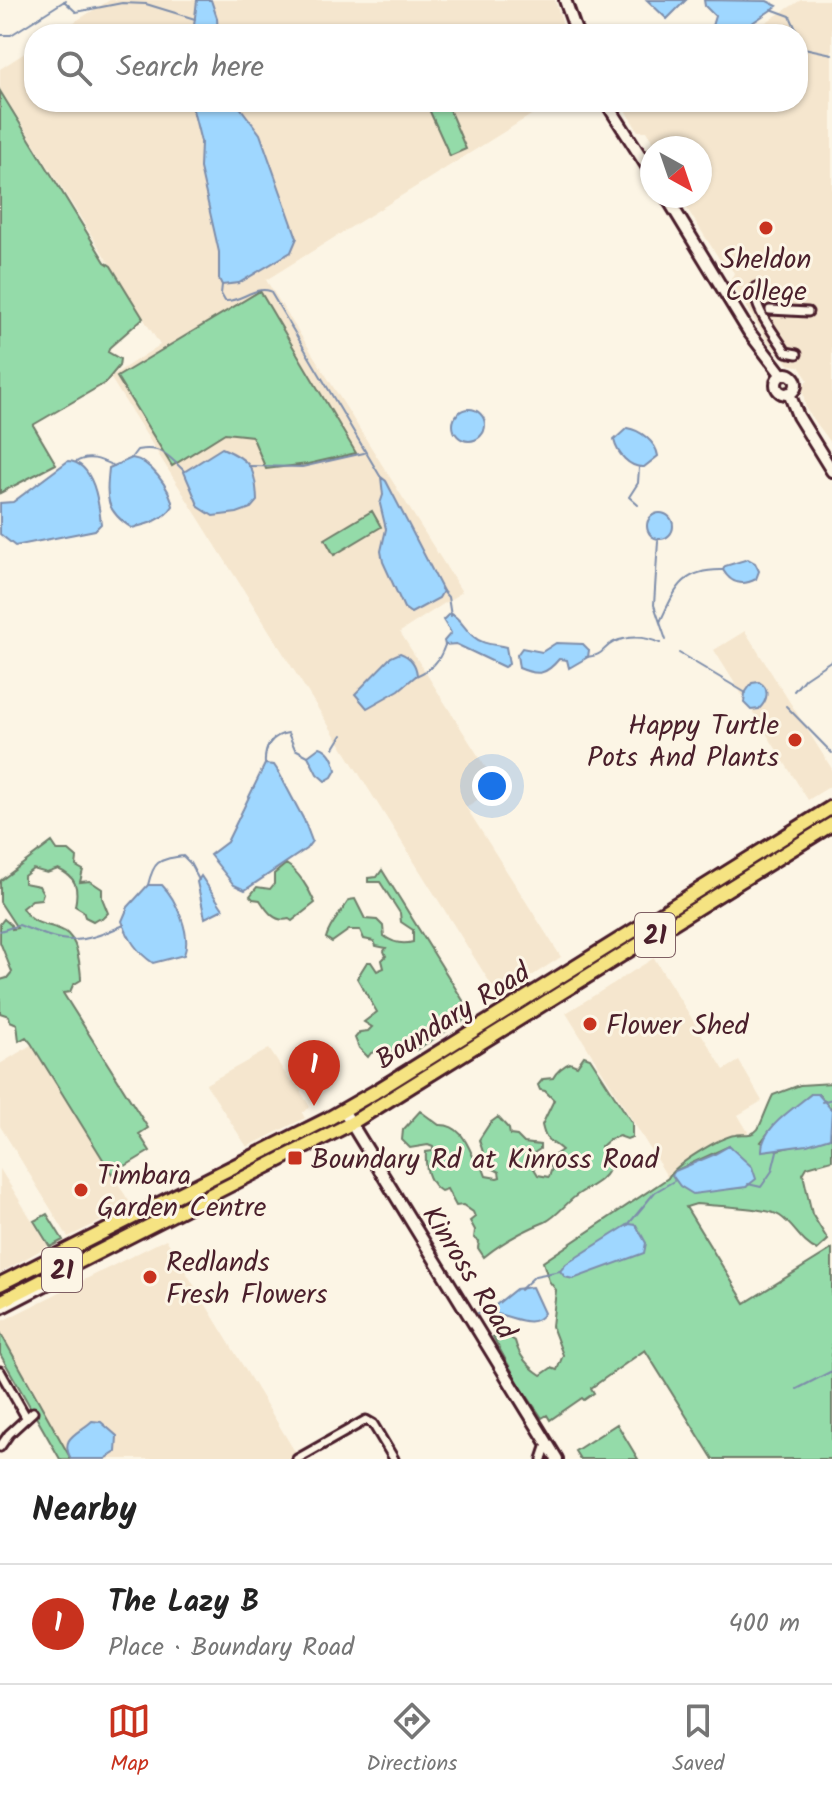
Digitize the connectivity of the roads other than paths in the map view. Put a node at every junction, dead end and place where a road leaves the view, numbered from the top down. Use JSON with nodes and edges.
{"nodes":[{"id":1,"x":565,"y":0,"type":"edge"},
{"id":2,"x":573,"y":24,"type":"edge"},
{"id":3,"x":612,"y":112,"type":"edge"},
{"id":4,"x":640,"y":155,"type":"edge"},
{"id":5,"x":673,"y":208,"type":"edge"},
{"id":6,"x":756,"y":287,"type":"dead end"},
{"id":7,"x":770,"y":310,"type":"dead end"},
{"id":8,"x":808,"y":312,"type":"dead end"},
{"id":9,"x":797,"y":354,"type":"dead end"},
{"id":10,"x":832,"y":471,"type":"edge"},
{"id":11,"x":832,"y":807,"type":"edge"},
{"id":12,"x":832,"y":824,"type":"edge"},
{"id":13,"x":343,"y":1110,"type":"junction"},
{"id":14,"x":350,"y":1124,"type":"junction"},
{"id":15,"x":0,"y":1284,"type":"edge"},
{"id":16,"x":0,"y":1303,"type":"edge"},
{"id":17,"x":1,"y":1373,"type":"edge"},
{"id":18,"x":547,"y":1444,"type":"junction"},
{"id":19,"x":0,"y":1447,"type":"edge"},
{"id":20,"x":297,"y":1459,"type":"edge"},
{"id":21,"x":394,"y":1459,"type":"edge"},
{"id":22,"x":542,"y":1459,"type":"edge"},
{"id":23,"x":557,"y":1459,"type":"edge"}],
"edges":[{"from":1,"to":2,"type":"street"},
{"from":3,"to":4,"type":"street"},
{"from":5,"to":10,"type":"street"},
{"from":6,"to":9,"type":"street"},
{"from":7,"to":8,"type":"street"},
{"from":11,"to":13,"type":"highway","name":"Boundary Road","number":"21"},
{"from":12,"to":14,"type":"highway","name":"Boundary Road","number":"21"},
{"from":13,"to":14,"type":"street","name":"Kinross Road"},
{"from":13,"to":15,"type":"highway","name":"Boundary Road","number":"21"},
{"from":14,"to":16,"type":"highway","name":"Boundary Road","number":"21"},
{"from":14,"to":18,"type":"street","name":"Kinross Road"},
{"from":17,"to":19,"type":"street"},
{"from":18,"to":22,"type":"street"},
{"from":18,"to":23,"type":"street","name":"Kinross Road"},
{"from":20,"to":21,"type":"street"}]}
